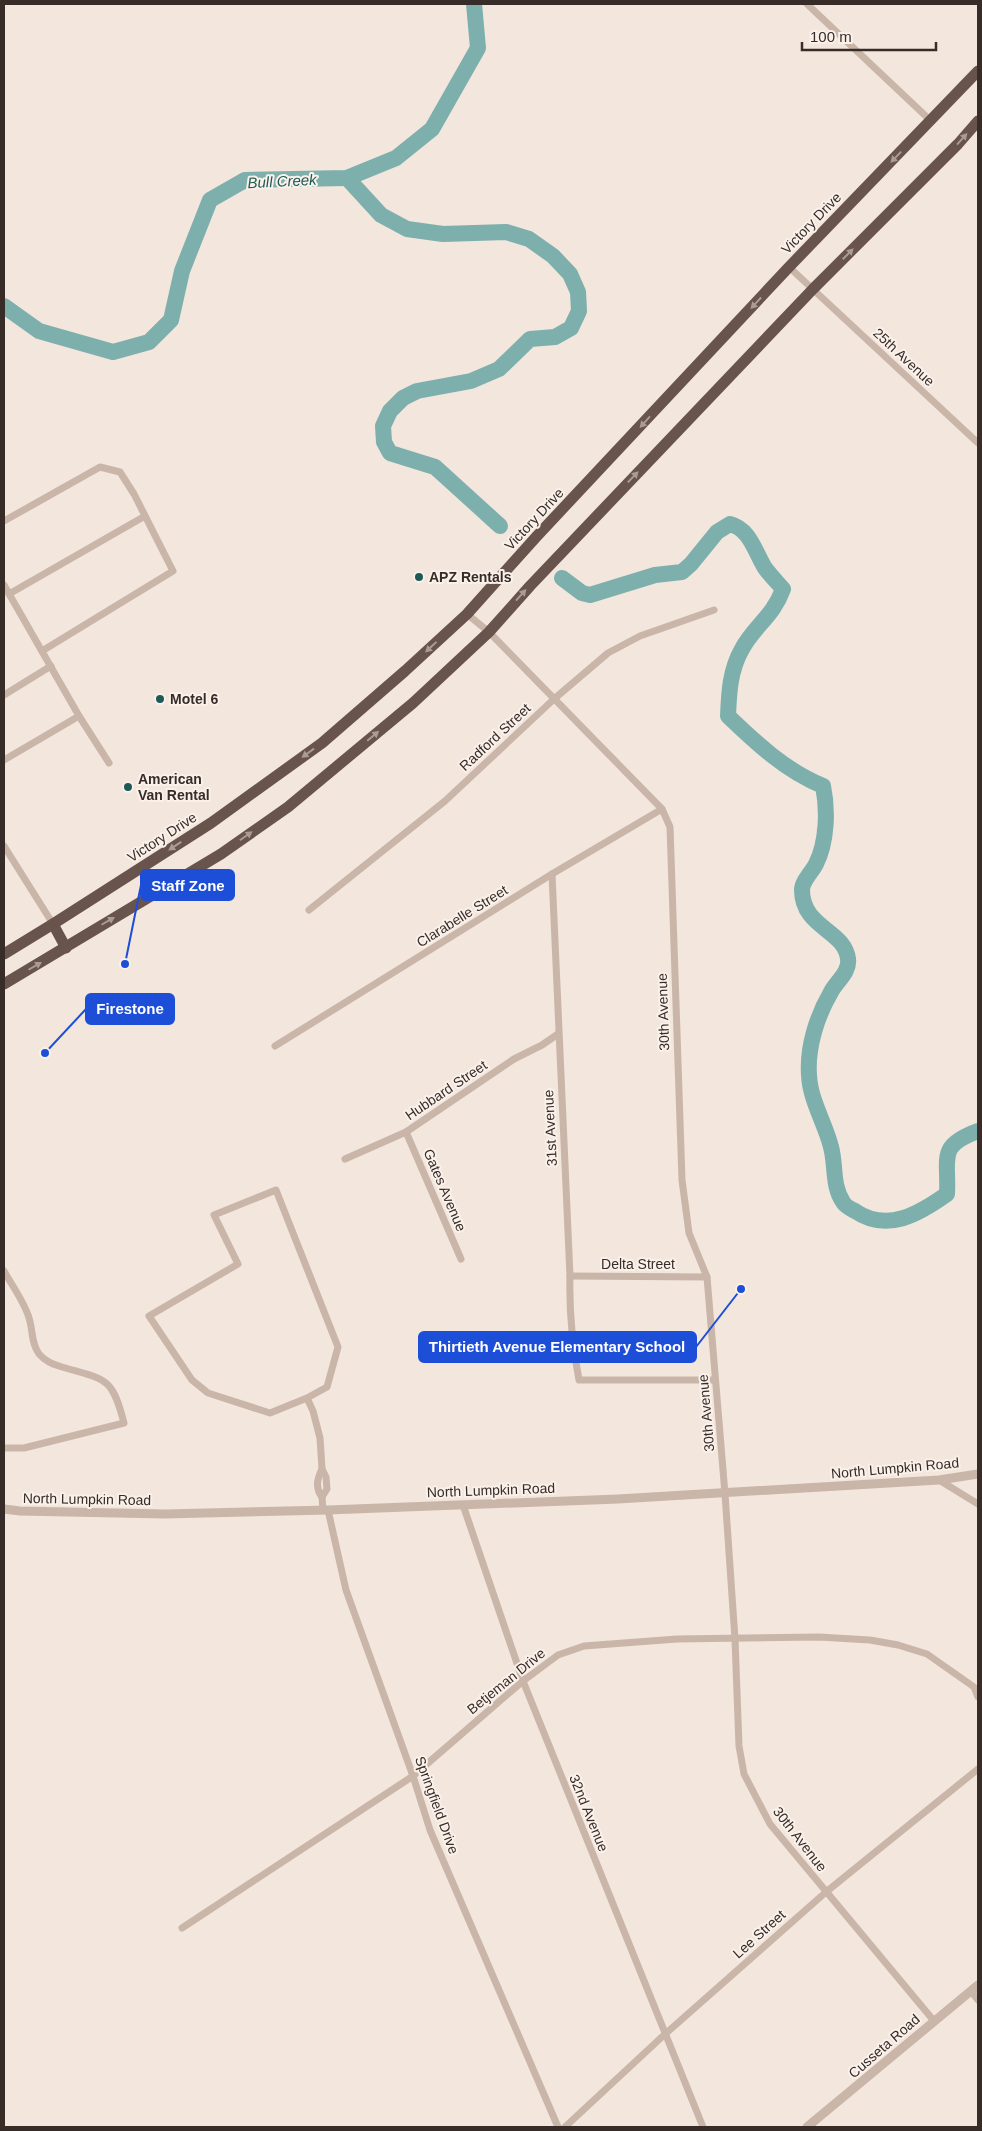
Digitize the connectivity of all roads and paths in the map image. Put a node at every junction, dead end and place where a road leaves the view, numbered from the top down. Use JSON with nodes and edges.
{"nodes":[{"id":1,"x":807,"y":4,"type":"edge"},
{"id":2,"x":978,"y":71,"type":"edge"},
{"id":3,"x":931,"y":121,"type":"junction"},
{"id":4,"x":978,"y":121,"type":"edge"},
{"id":5,"x":789,"y":267,"type":"junction"},
{"id":6,"x":813,"y":289,"type":"junction"},
{"id":7,"x":978,"y":444,"type":"edge"},
{"id":8,"x":145,"y":516,"type":"junction"},
{"id":9,"x":4,"y":521,"type":"edge"},
{"id":10,"x":4,"y":585,"type":"edge"},
{"id":11,"x":9,"y":594,"type":"junction"},
{"id":12,"x":714,"y":610,"type":"dead end"},
{"id":13,"x":467,"y":614,"type":"junction"},
{"id":14,"x":489,"y":632,"type":"junction"},
{"id":15,"x":42,"y":651,"type":"junction"},
{"id":16,"x":51,"y":666,"type":"junction"},
{"id":17,"x":4,"y":695,"type":"edge"},
{"id":18,"x":554,"y":699,"type":"junction"},
{"id":19,"x":79,"y":716,"type":"junction"},
{"id":20,"x":4,"y":760,"type":"edge"},
{"id":21,"x":109,"y":763,"type":"dead end"},
{"id":22,"x":662,"y":809,"type":"junction"},
{"id":23,"x":4,"y":846,"type":"edge"},
{"id":24,"x":552,"y":874,"type":"junction"},
{"id":25,"x":309,"y":910,"type":"dead end"},
{"id":26,"x":53,"y":924,"type":"junction"},
{"id":27,"x":66,"y":948,"type":"junction"},
{"id":28,"x":4,"y":954,"type":"edge"},
{"id":29,"x":4,"y":984,"type":"edge"},
{"id":30,"x":558,"y":1034,"type":"junction"},
{"id":31,"x":275,"y":1046,"type":"dead end"},
{"id":32,"x":406,"y":1132,"type":"junction"},
{"id":33,"x":344,"y":1159,"type":"dead end"},
{"id":34,"x":461,"y":1259,"type":"dead end"},
{"id":35,"x":4,"y":1271,"type":"edge"},
{"id":36,"x":570,"y":1276,"type":"junction"},
{"id":37,"x":707,"y":1277,"type":"junction"},
{"id":38,"x":715,"y":1380,"type":"junction"},
{"id":39,"x":307,"y":1398,"type":"junction"},
{"id":40,"x":4,"y":1448,"type":"edge"},
{"id":41,"x":978,"y":1474,"type":"edge"},
{"id":42,"x":939,"y":1480,"type":"junction"},
{"id":43,"x":725,"y":1494,"type":"junction"},
{"id":44,"x":978,"y":1504,"type":"edge"},
{"id":45,"x":463,"y":1505,"type":"junction"},
{"id":46,"x":4,"y":1509,"type":"edge"},
{"id":47,"x":326,"y":1510,"type":"junction"},
{"id":48,"x":735,"y":1639,"type":"junction"},
{"id":49,"x":523,"y":1681,"type":"junction"},
{"id":50,"x":978,"y":1697,"type":"edge"},
{"id":51,"x":978,"y":1769,"type":"edge"},
{"id":52,"x":413,"y":1776,"type":"junction"},
{"id":53,"x":826,"y":1892,"type":"junction"},
{"id":54,"x":182,"y":1928,"type":"dead end"},
{"id":55,"x":975,"y":1988,"type":"edge"},
{"id":56,"x":978,"y":2000,"type":"edge"},
{"id":57,"x":934,"y":2020,"type":"junction"},
{"id":58,"x":664,"y":2035,"type":"junction"},
{"id":59,"x":558,"y":2127,"type":"edge"},
{"id":60,"x":565,"y":2127,"type":"edge"},
{"id":61,"x":703,"y":2127,"type":"edge"},
{"id":62,"x":808,"y":2127,"type":"edge"}],
"edges":[{"from":1,"to":3,"type":"street"},
{"from":2,"to":3,"type":"highway","name":"Victory Drive"},
{"from":3,"to":5,"type":"highway","name":"Victory Drive","one_way":true},
{"from":6,"to":4,"type":"highway","one_way":true},
{"from":5,"to":6,"type":"street","name":"25th Avenue"},
{"from":5,"to":13,"type":"highway","name":"Victory Drive","one_way":true},
{"from":6,"to":7,"type":"street","name":"25th Avenue"},
{"from":14,"to":6,"type":"highway","one_way":true},
{"from":8,"to":9,"type":"street"},
{"from":8,"to":11,"type":"street"},
{"from":8,"to":15,"type":"street"},
{"from":10,"to":11,"type":"street"},
{"from":11,"to":15,"type":"street"},
{"from":12,"to":18,"type":"street","name":"Radford Street"},
{"from":13,"to":14,"type":"street","name":"30th Avenue"},
{"from":13,"to":26,"type":"highway","name":"Victory Drive","one_way":true},
{"from":14,"to":18,"type":"street","name":"30th Avenue"},
{"from":27,"to":14,"type":"highway","one_way":true},
{"from":15,"to":16,"type":"street"},
{"from":16,"to":17,"type":"street"},
{"from":16,"to":19,"type":"street"},
{"from":18,"to":22,"type":"street","name":"30th Avenue"},
{"from":18,"to":25,"type":"street","name":"Radford Street"},
{"from":19,"to":20,"type":"street"},
{"from":19,"to":21,"type":"street"},
{"from":22,"to":24,"type":"street","name":"Clarabelle Street"},
{"from":22,"to":37,"type":"street","name":"30th Avenue"},
{"from":23,"to":26,"type":"street"},
{"from":24,"to":30,"type":"street","name":"31st Avenue"},
{"from":24,"to":31,"type":"street","name":"Clarabelle Street"},
{"from":26,"to":27,"type":"highway"},
{"from":26,"to":28,"type":"highway","name":"Victory Drive"},
{"from":29,"to":27,"type":"highway","one_way":true},
{"from":30,"to":32,"type":"street","name":"Hubbard Street"},
{"from":30,"to":36,"type":"street","name":"31st Avenue"},
{"from":32,"to":33,"type":"street","name":"Hubbard Street"},
{"from":32,"to":34,"type":"street","name":"Gates Avenue"},
{"from":35,"to":40,"type":"street"},
{"from":36,"to":37,"type":"street","name":"Delta Street"},
{"from":36,"to":38,"type":"street","name":"31st Avenue"},
{"from":37,"to":38,"type":"street","name":"30th Avenue"},
{"from":38,"to":43,"type":"street","name":"30th Avenue"},
{"from":39,"to":39,"type":"street"},
{"from":39,"to":47,"type":"street","name":"Springfield Drive"},
{"from":41,"to":42,"type":"street","name":"North Lumpkin Road"},
{"from":42,"to":43,"type":"street","name":"North Lumpkin Road"},
{"from":42,"to":44,"type":"street"},
{"from":43,"to":45,"type":"street","name":"North Lumpkin Road"},
{"from":43,"to":48,"type":"street","name":"30th Avenue"},
{"from":45,"to":47,"type":"street","name":"North Lumpkin Road"},
{"from":45,"to":49,"type":"street","name":"32nd Avenue"},
{"from":46,"to":47,"type":"street","name":"North Lumpkin Road"},
{"from":47,"to":52,"type":"street","name":"Springfield Drive"},
{"from":48,"to":49,"type":"street","name":"Betjeman Drive"},
{"from":48,"to":50,"type":"street","name":"Betjeman Drive"},
{"from":48,"to":53,"type":"street","name":"30th Avenue"},
{"from":49,"to":52,"type":"street","name":"Betjeman Drive"},
{"from":49,"to":58,"type":"street","name":"32nd Avenue"},
{"from":51,"to":53,"type":"street","name":"Lee Street"},
{"from":52,"to":54,"type":"street","name":"Betjeman Drive"},
{"from":52,"to":59,"type":"street","name":"Springfield Drive"},
{"from":53,"to":57,"type":"street","name":"30th Avenue"},
{"from":53,"to":58,"type":"street","name":"Lee Street"},
{"from":55,"to":56,"type":"street"},
{"from":55,"to":57,"type":"street","name":"Cusseta Road"},
{"from":57,"to":62,"type":"street","name":"Cusseta Road"},
{"from":58,"to":60,"type":"street","name":"Lee Street"},
{"from":58,"to":61,"type":"street","name":"32nd Avenue"}]}
